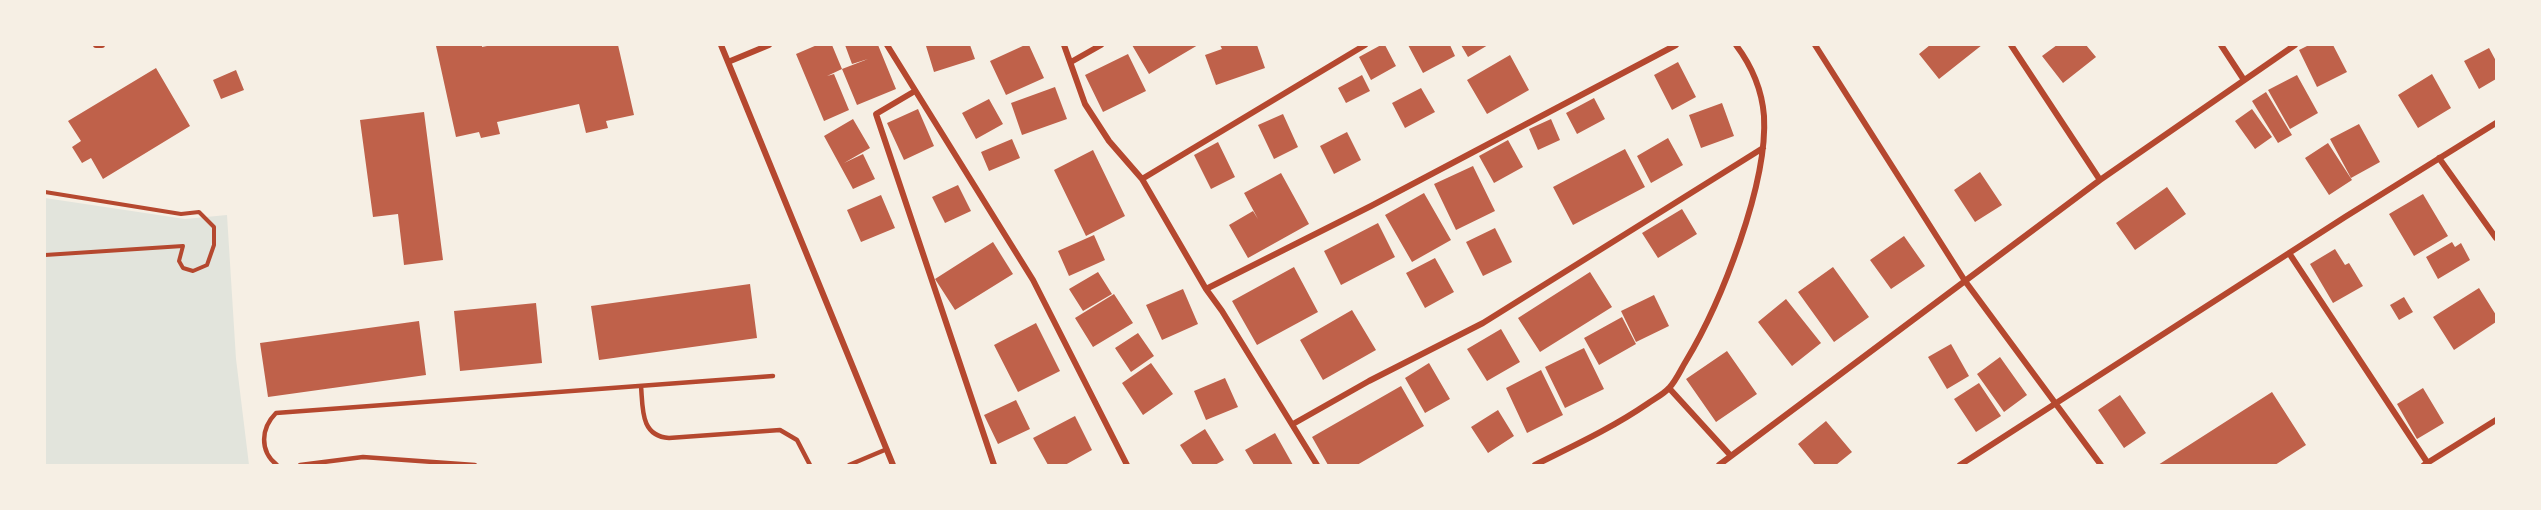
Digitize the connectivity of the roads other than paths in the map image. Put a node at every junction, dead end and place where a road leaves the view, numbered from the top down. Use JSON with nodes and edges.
{"nodes":[{"id":1,"x":96,"y":45,"type":"edge"},
{"id":2,"x":102,"y":45,"type":"edge"},
{"id":3,"x":721,"y":45,"type":"edge"},
{"id":4,"x":768,"y":45,"type":"edge"},
{"id":5,"x":886,"y":45,"type":"edge"},
{"id":6,"x":1064,"y":45,"type":"edge"},
{"id":7,"x":1101,"y":45,"type":"edge"},
{"id":8,"x":1365,"y":45,"type":"edge"},
{"id":9,"x":1676,"y":45,"type":"edge"},
{"id":10,"x":1736,"y":45,"type":"edge"},
{"id":11,"x":1815,"y":45,"type":"edge"},
{"id":12,"x":2011,"y":45,"type":"edge"},
{"id":13,"x":2221,"y":45,"type":"edge"},
{"id":14,"x":2295,"y":45,"type":"edge"},
{"id":15,"x":728,"y":62,"type":"junction"},
{"id":16,"x":1071,"y":63,"type":"junction"},
{"id":17,"x":2244,"y":80,"type":"junction"},
{"id":18,"x":915,"y":91,"type":"junction"},
{"id":19,"x":2496,"y":123,"type":"edge"},
{"id":20,"x":1763,"y":148,"type":"junction"},
{"id":21,"x":2439,"y":158,"type":"junction"},
{"id":22,"x":1142,"y":179,"type":"junction"},
{"id":23,"x":2100,"y":180,"type":"junction"},
{"id":24,"x":2496,"y":238,"type":"edge"},
{"id":25,"x":2289,"y":253,"type":"junction"},
{"id":26,"x":1965,"y":281,"type":"junction"},
{"id":27,"x":1206,"y":289,"type":"junction"},
{"id":28,"x":773,"y":376,"type":"dead end"},
{"id":29,"x":641,"y":386,"type":"junction"},
{"id":30,"x":1669,"y":388,"type":"junction"},
{"id":31,"x":2056,"y":404,"type":"junction"},
{"id":32,"x":2496,"y":420,"type":"edge"},
{"id":33,"x":1293,"y":424,"type":"junction"},
{"id":34,"x":886,"y":449,"type":"junction"},
{"id":35,"x":1731,"y":456,"type":"junction"},
{"id":36,"x":2426,"y":463,"type":"edge"},
{"id":37,"x":277,"y":465,"type":"edge"},
{"id":38,"x":300,"y":465,"type":"edge"},
{"id":39,"x":475,"y":465,"type":"edge"},
{"id":40,"x":810,"y":465,"type":"edge"},
{"id":41,"x":849,"y":465,"type":"edge"},
{"id":42,"x":893,"y":465,"type":"edge"},
{"id":43,"x":994,"y":465,"type":"edge"},
{"id":44,"x":1127,"y":465,"type":"edge"},
{"id":45,"x":1317,"y":465,"type":"edge"},
{"id":46,"x":1535,"y":465,"type":"edge"},
{"id":47,"x":1719,"y":465,"type":"edge"},
{"id":48,"x":1960,"y":465,"type":"edge"},
{"id":49,"x":2100,"y":465,"type":"edge"}],
"edges":[{"from":1,"to":2,"type":"street"},
{"from":3,"to":15,"type":"street"},
{"from":4,"to":15,"type":"street"},
{"from":5,"to":18,"type":"street"},
{"from":6,"to":16,"type":"street"},
{"from":7,"to":16,"type":"street"},
{"from":8,"to":22,"type":"street"},
{"from":9,"to":27,"type":"street"},
{"from":10,"to":20,"type":"street"},
{"from":11,"to":26,"type":"street"},
{"from":12,"to":23,"type":"street"},
{"from":13,"to":17,"type":"street"},
{"from":14,"to":17,"type":"street"},
{"from":15,"to":34,"type":"street"},
{"from":16,"to":22,"type":"street"},
{"from":17,"to":23,"type":"street"},
{"from":18,"to":43,"type":"street"},
{"from":18,"to":44,"type":"street"},
{"from":19,"to":21,"type":"street"},
{"from":20,"to":30,"type":"street"},
{"from":20,"to":33,"type":"street"},
{"from":21,"to":24,"type":"street"},
{"from":21,"to":25,"type":"street"},
{"from":22,"to":27,"type":"street"},
{"from":23,"to":26,"type":"street"},
{"from":25,"to":31,"type":"street"},
{"from":25,"to":36,"type":"street"},
{"from":26,"to":31,"type":"street"},
{"from":26,"to":35,"type":"street"},
{"from":27,"to":33,"type":"street"},
{"from":28,"to":29,"type":"lane"},
{"from":29,"to":37,"type":"lane"},
{"from":29,"to":40,"type":"lane"},
{"from":30,"to":35,"type":"street"},
{"from":30,"to":46,"type":"street"},
{"from":31,"to":48,"type":"street"},
{"from":31,"to":49,"type":"street"},
{"from":32,"to":36,"type":"street"},
{"from":33,"to":45,"type":"street"},
{"from":34,"to":41,"type":"lane"},
{"from":34,"to":42,"type":"street"},
{"from":35,"to":47,"type":"street"},
{"from":38,"to":39,"type":"lane"}]}
